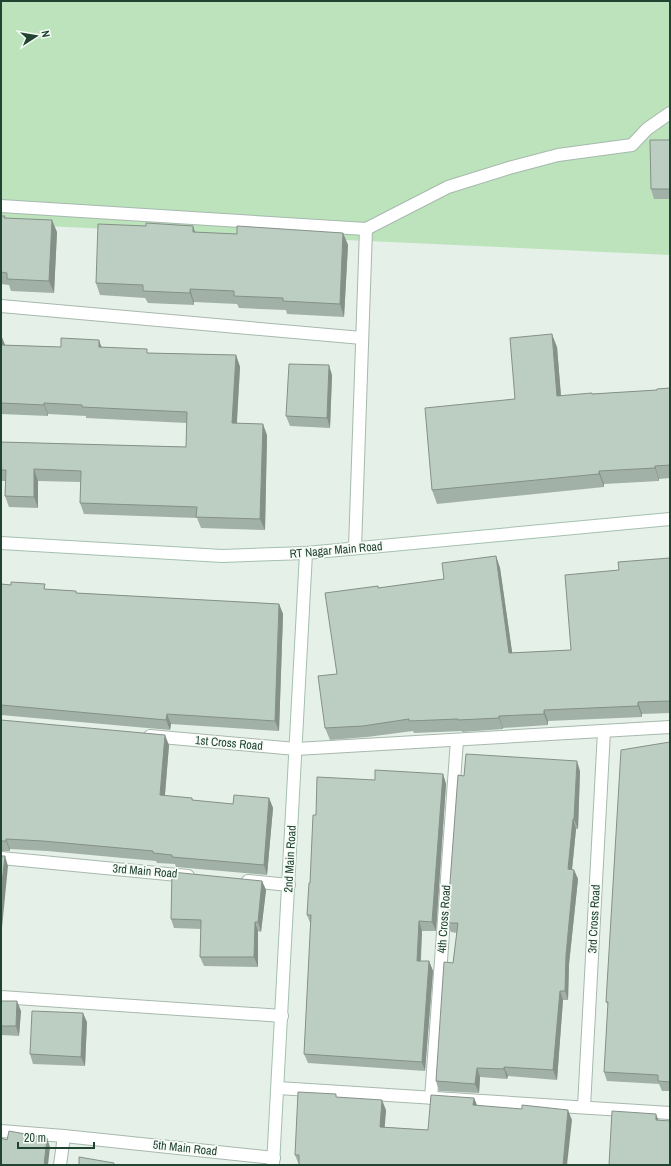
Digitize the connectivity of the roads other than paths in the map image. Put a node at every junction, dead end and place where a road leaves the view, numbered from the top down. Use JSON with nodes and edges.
{"nodes":[{"id":1,"x":670,"y":113,"type":"edge"},
{"id":2,"x":1,"y":206,"type":"edge"},
{"id":3,"x":366,"y":229,"type":"junction"},
{"id":4,"x":1,"y":306,"type":"edge"},
{"id":5,"x":362,"y":338,"type":"junction"},
{"id":6,"x":670,"y":519,"type":"edge"},
{"id":7,"x":1,"y":543,"type":"edge"},
{"id":8,"x":355,"y":548,"type":"junction"},
{"id":9,"x":306,"y":553,"type":"junction"},
{"id":10,"x":670,"y":727,"type":"edge"},
{"id":11,"x":604,"y":731,"type":"junction"},
{"id":12,"x":140,"y":735,"type":"edge"},
{"id":13,"x":457,"y":740,"type":"junction"},
{"id":14,"x":296,"y":749,"type":"junction"},
{"id":15,"x":1,"y":858,"type":"edge"},
{"id":16,"x":203,"y":877,"type":"edge"},
{"id":17,"x":234,"y":880,"type":"edge"},
{"id":18,"x":289,"y":885,"type":"junction"},
{"id":19,"x":1,"y":997,"type":"edge"},
{"id":20,"x":282,"y":1016,"type":"junction"},
{"id":21,"x":278,"y":1088,"type":"junction"},
{"id":22,"x":431,"y":1098,"type":"junction"},
{"id":23,"x":584,"y":1108,"type":"junction"},
{"id":24,"x":670,"y":1113,"type":"edge"},
{"id":25,"x":1,"y":1132,"type":"edge"},
{"id":26,"x":64,"y":1136,"type":"junction"},
{"id":27,"x":273,"y":1161,"type":"edge"},
{"id":28,"x":60,"y":1165,"type":"edge"}],
"edges":[{"from":1,"to":3,"type":"street"},
{"from":2,"to":3,"type":"street"},
{"from":3,"to":5,"type":"street"},
{"from":4,"to":5,"type":"street"},
{"from":5,"to":8,"type":"street"},
{"from":6,"to":8,"type":"street","name":"RT Nagar Main Road"},
{"from":7,"to":9,"type":"street","name":"RT Nagar Main Road"},
{"from":8,"to":9,"type":"street","name":"RT Nagar Main Road"},
{"from":9,"to":14,"type":"street","name":"2nd Main Road"},
{"from":10,"to":11,"type":"street","name":"1st Cross Road"},
{"from":11,"to":13,"type":"street","name":"1st Cross Road"},
{"from":11,"to":23,"type":"street","name":"3rd Cross Road"},
{"from":12,"to":14,"type":"street","name":"1st Cross Road"},
{"from":13,"to":14,"type":"street","name":"1st Cross Road"},
{"from":13,"to":22,"type":"street","name":"4th Cross Road"},
{"from":14,"to":18,"type":"street","name":"2nd Main Road"},
{"from":15,"to":16,"type":"street","name":"3rd Main Road"},
{"from":17,"to":18,"type":"street"},
{"from":18,"to":20,"type":"street","name":"2nd Main Road"},
{"from":19,"to":20,"type":"street"},
{"from":20,"to":21,"type":"street","name":"2nd Main Road"},
{"from":21,"to":22,"type":"street"},
{"from":21,"to":27,"type":"street","name":"2nd Main Road"},
{"from":22,"to":23,"type":"street"},
{"from":23,"to":24,"type":"street"},
{"from":25,"to":26,"type":"street","name":"5th Main Road"},
{"from":26,"to":27,"type":"street","name":"5th Main Road"},
{"from":26,"to":28,"type":"street"}]}
